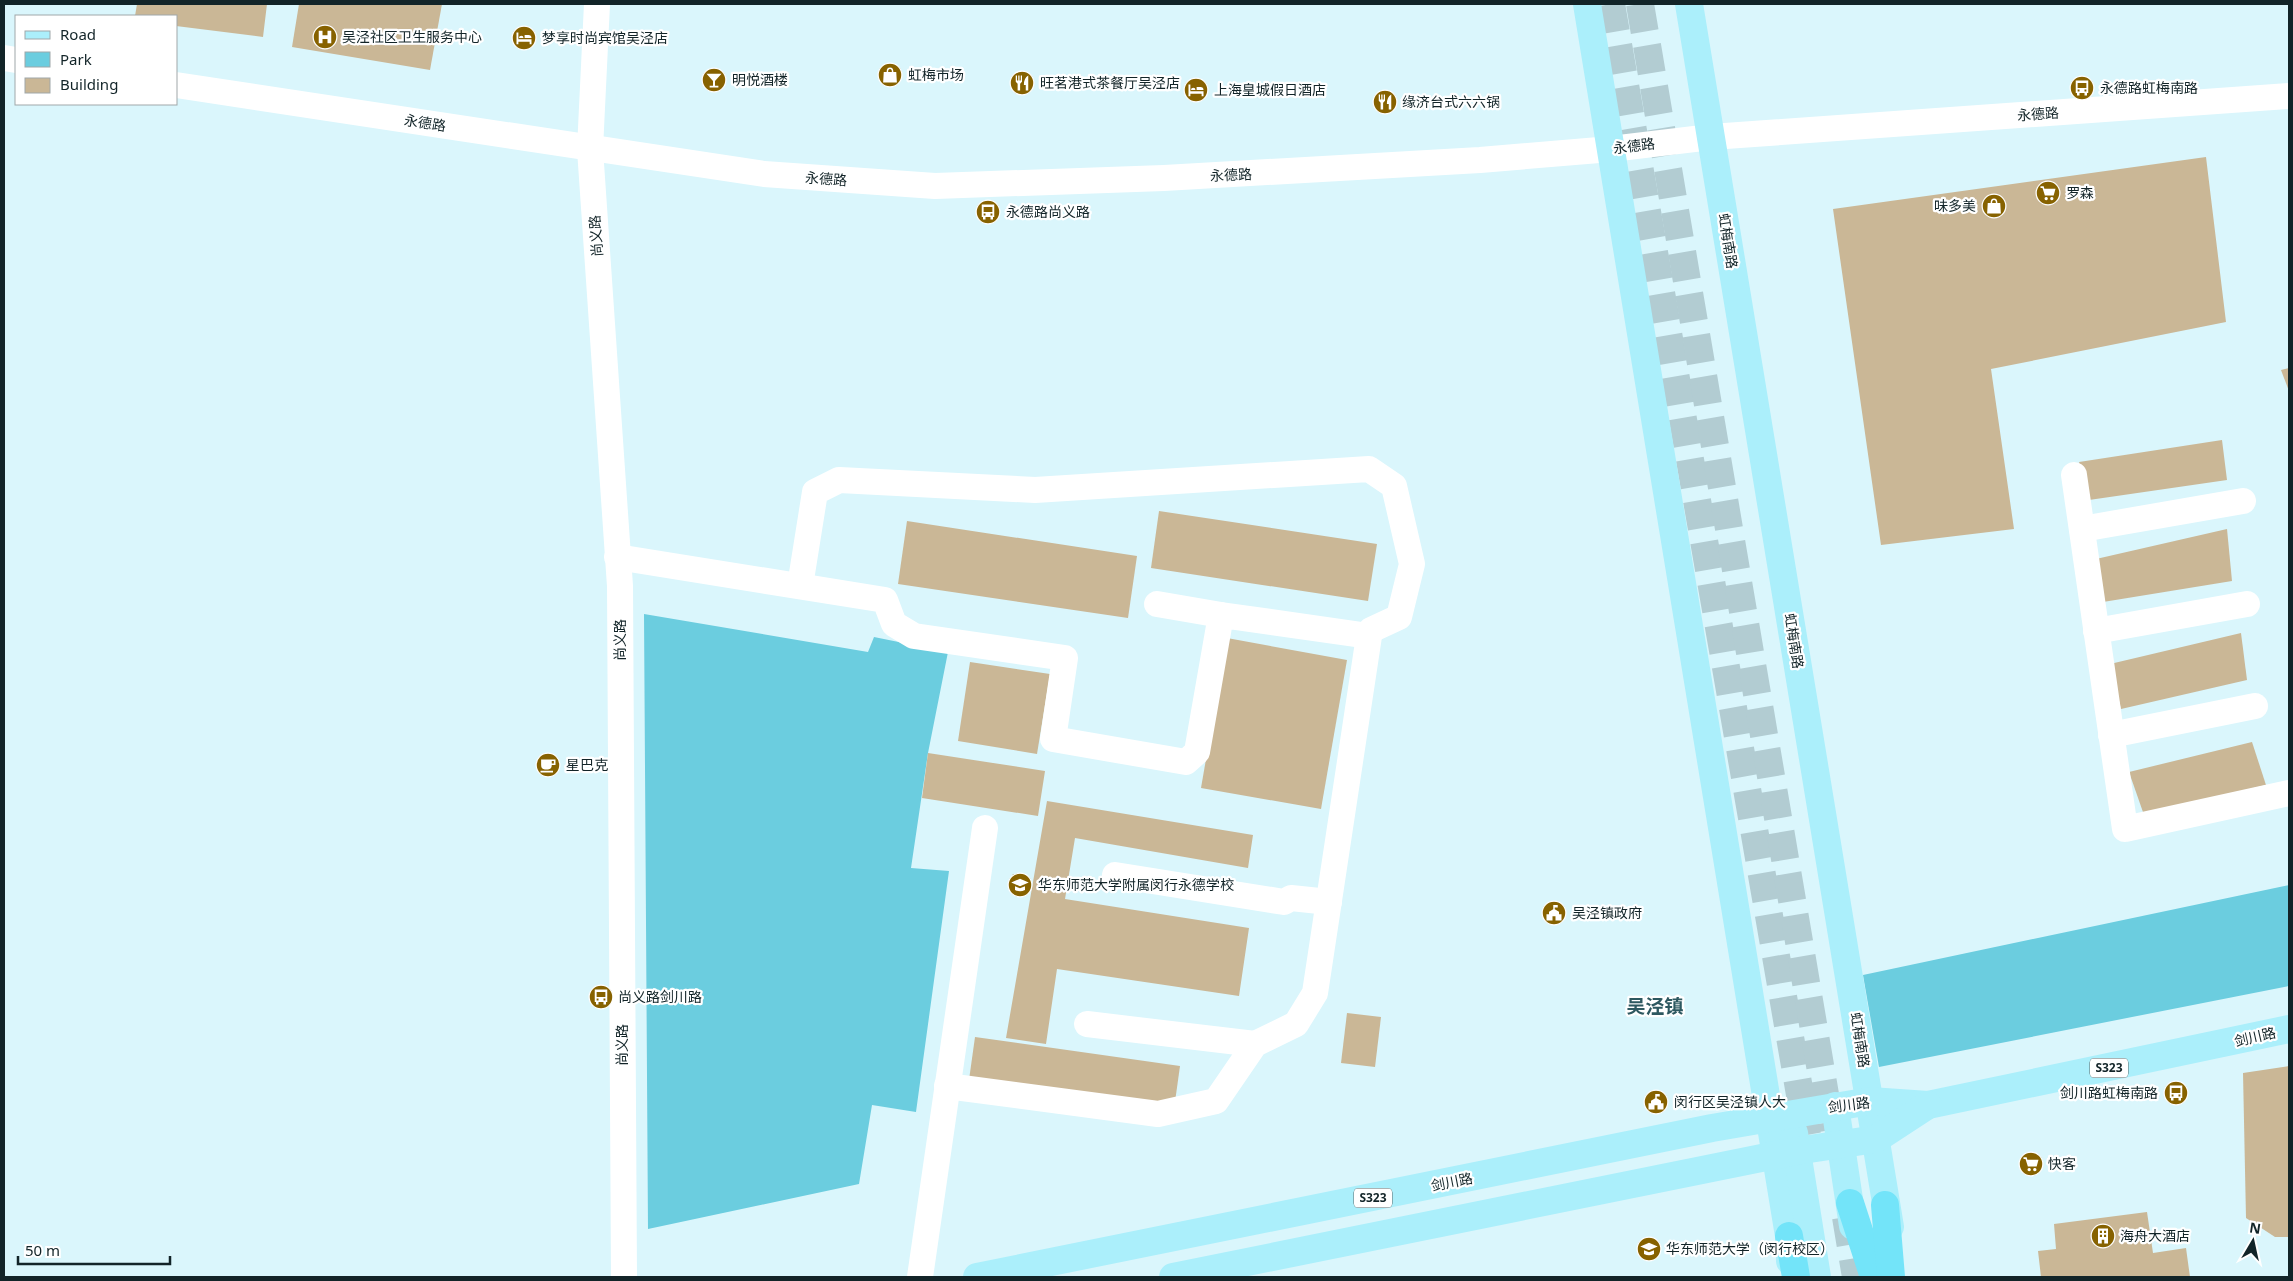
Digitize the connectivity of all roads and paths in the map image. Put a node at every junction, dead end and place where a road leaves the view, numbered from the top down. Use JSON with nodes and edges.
{"nodes":[{"id":1,"x":597,"y":4,"type":"edge"},
{"id":2,"x":1587,"y":4,"type":"edge"},
{"id":3,"x":1689,"y":4,"type":"edge"},
{"id":4,"x":178,"y":85,"type":"edge"},
{"id":5,"x":2289,"y":96,"type":"edge"},
{"id":6,"x":1711,"y":137,"type":"junction"},
{"id":7,"x":590,"y":149,"type":"junction"},
{"id":8,"x":1611,"y":149,"type":"junction"},
{"id":9,"x":2074,"y":475,"type":"dead end"},
{"id":10,"x":2243,"y":502,"type":"dead end"},
{"id":11,"x":2082,"y":528,"type":"junction"},
{"id":12,"x":617,"y":557,"type":"junction"},
{"id":13,"x":800,"y":586,"type":"junction"},
{"id":14,"x":1157,"y":604,"type":"dead end"},
{"id":15,"x":2247,"y":604,"type":"dead end"},
{"id":16,"x":1221,"y":615,"type":"junction"},
{"id":17,"x":1371,"y":630,"type":"dead end"},
{"id":18,"x":2096,"y":631,"type":"junction"},
{"id":19,"x":2255,"y":706,"type":"dead end"},
{"id":20,"x":2111,"y":734,"type":"junction"},
{"id":21,"x":2289,"y":793,"type":"edge"},
{"id":22,"x":985,"y":828,"type":"dead end"},
{"id":23,"x":1115,"y":876,"type":"dead end"},
{"id":24,"x":1329,"y":902,"type":"junction"},
{"id":25,"x":1087,"y":1024,"type":"dead end"},
{"id":26,"x":2289,"y":1029,"type":"edge"},
{"id":27,"x":1255,"y":1044,"type":"junction"},
{"id":28,"x":947,"y":1086,"type":"junction"},
{"id":29,"x":1870,"y":1101,"type":"junction"},
{"id":30,"x":1928,"y":1105,"type":"junction"},
{"id":31,"x":1835,"y":1106,"type":"junction"},
{"id":32,"x":1780,"y":1116,"type":"junction"},
{"id":33,"x":1876,"y":1139,"type":"junction"},
{"id":34,"x":1842,"y":1145,"type":"junction"},
{"id":35,"x":1786,"y":1154,"type":"junction"},
{"id":36,"x":1850,"y":1203,"type":"junction"},
{"id":37,"x":1885,"y":1205,"type":"junction"},
{"id":38,"x":1789,"y":1236,"type":"junction"},
{"id":39,"x":624,"y":1277,"type":"edge"},
{"id":40,"x":920,"y":1277,"type":"edge"},
{"id":41,"x":977,"y":1277,"type":"edge"},
{"id":42,"x":1173,"y":1277,"type":"edge"},
{"id":43,"x":1791,"y":1277,"type":"edge"},
{"id":44,"x":1796,"y":1277,"type":"edge"},
{"id":45,"x":1817,"y":1277,"type":"edge"},
{"id":46,"x":1860,"y":1277,"type":"edge"},
{"id":47,"x":1874,"y":1277,"type":"edge"},
{"id":48,"x":1891,"y":1277,"type":"edge"},
{"id":49,"x":1902,"y":1277,"type":"edge"}],
"edges":[{"from":1,"to":7,"type":"street","name":"尚义路"},
{"from":2,"to":8,"type":"main road"},
{"from":3,"to":6,"type":"main road","name":"虹梅南路"},
{"from":4,"to":7,"type":"street","name":"永德路"},
{"from":5,"to":6,"type":"street","name":"永德路"},
{"from":6,"to":8,"type":"street","name":"永德路"},
{"from":6,"to":29,"type":"main road","name":"虹梅南路"},
{"from":7,"to":8,"type":"street","name":"永德路"},
{"from":7,"to":12,"type":"street","name":"尚义路"},
{"from":8,"to":32,"type":"main road"},
{"from":9,"to":11,"type":"street"},
{"from":10,"to":11,"type":"street"},
{"from":11,"to":18,"type":"street"},
{"from":12,"to":13,"type":"street"},
{"from":12,"to":39,"type":"street","name":"尚义路"},
{"from":13,"to":16,"type":"street"},
{"from":13,"to":17,"type":"street"},
{"from":14,"to":16,"type":"street"},
{"from":15,"to":18,"type":"street"},
{"from":16,"to":24,"type":"street"},
{"from":18,"to":20,"type":"street"},
{"from":19,"to":20,"type":"street"},
{"from":20,"to":21,"type":"street"},
{"from":22,"to":28,"type":"street"},
{"from":23,"to":24,"type":"street"},
{"from":24,"to":27,"type":"street"},
{"from":25,"to":27,"type":"street"},
{"from":26,"to":30,"type":"main road","name":"剑川路","number":"S323"},
{"from":27,"to":28,"type":"street"},
{"from":28,"to":40,"type":"street"},
{"from":29,"to":30,"type":"main road","name":"剑川路","number":"S323"},
{"from":29,"to":31,"type":"main road","name":"剑川路","number":"S323"},
{"from":29,"to":33,"type":"main road","name":"虹梅南路"},
{"from":30,"to":33,"type":"main road","name":"剑川路"},
{"from":31,"to":32,"type":"main road","name":"剑川路","number":"S323"},
{"from":31,"to":34,"type":"main road"},
{"from":32,"to":35,"type":"main road"},
{"from":32,"to":41,"type":"main road","name":"剑川路","number":"S323"},
{"from":33,"to":34,"type":"main road","name":"剑川路"},
{"from":33,"to":37,"type":"main road","name":"虹梅南路"},
{"from":34,"to":35,"type":"main road","name":"剑川路"},
{"from":34,"to":36,"type":"main road"},
{"from":35,"to":38,"type":"main road"},
{"from":35,"to":42,"type":"main road","name":"剑川路"},
{"from":35,"to":45,"type":"main road"},
{"from":36,"to":46,"type":"main road"},
{"from":36,"to":47,"type":"highway"},
{"from":37,"to":48,"type":"highway"},
{"from":37,"to":49,"type":"main road","name":"虹梅南路"},
{"from":38,"to":43,"type":"main road"},
{"from":38,"to":44,"type":"highway"}]}
